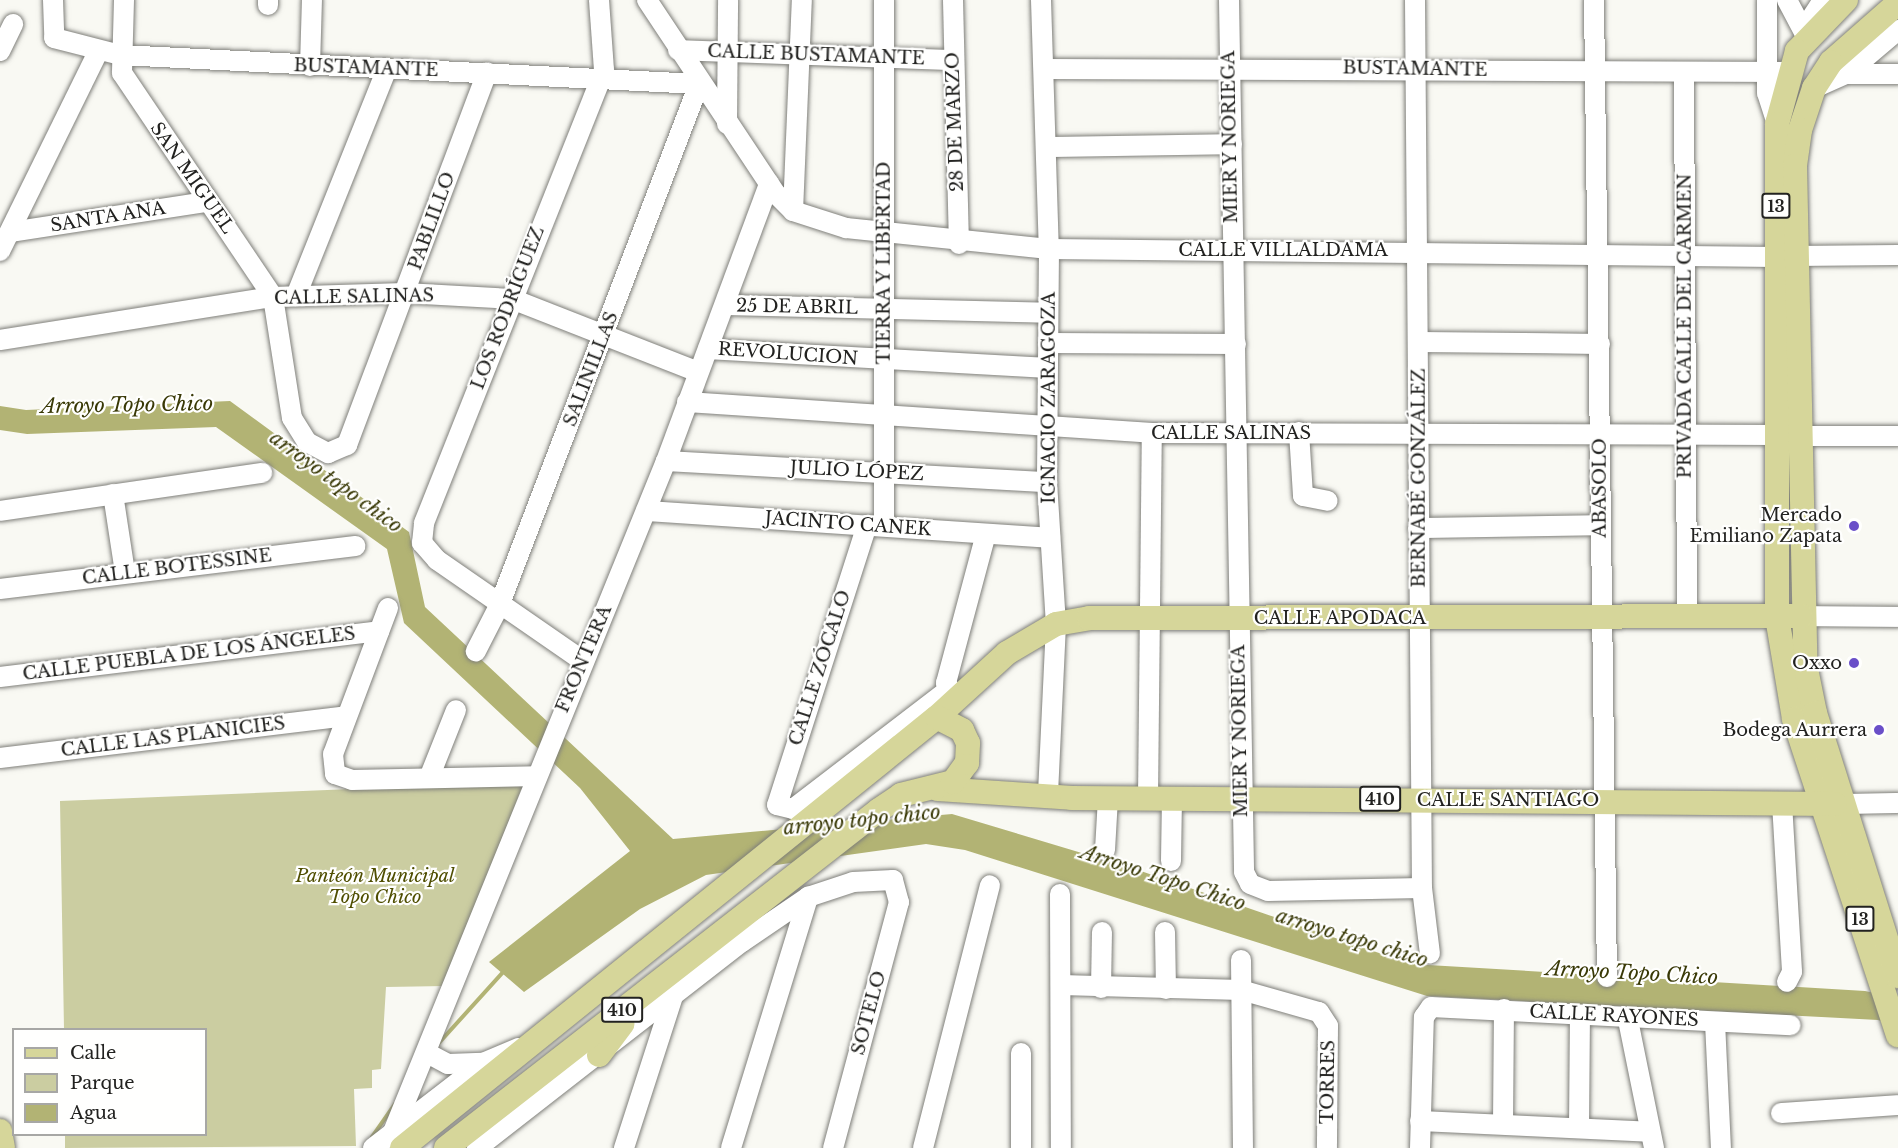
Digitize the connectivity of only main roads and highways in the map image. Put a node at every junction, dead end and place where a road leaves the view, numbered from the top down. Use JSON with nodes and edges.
{"nodes":[{"id":1,"x":1846,"y":0,"type":"edge"},
{"id":2,"x":1894,"y":16,"type":"edge"},
{"id":3,"x":1786,"y":256,"type":"junction"},
{"id":4,"x":1787,"y":436,"type":"junction"},
{"id":5,"x":1777,"y":616,"type":"junction"},
{"id":6,"x":1801,"y":616,"type":"junction"},
{"id":7,"x":938,"y":717,"type":"junction"},
{"id":8,"x":938,"y":789,"type":"junction"},
{"id":9,"x":1833,"y":804,"type":"junction"},
{"id":10,"x":1898,"y":976,"type":"edge"},
{"id":11,"x":645,"y":992,"type":"junction"},
{"id":12,"x":1898,"y":1035,"type":"edge"},
{"id":13,"x":598,"y":1055,"type":"road end"},
{"id":14,"x":0,"y":1131,"type":"edge"},
{"id":15,"x":397,"y":1140,"type":"edge"},
{"id":16,"x":3,"y":1148,"type":"edge"},
{"id":17,"x":446,"y":1148,"type":"edge"}],
"edges":[{"from":1,"to":3,"type":"main road","number":"13"},
{"from":2,"to":3,"type":"main road","number":"13"},
{"from":3,"to":4,"type":"main road","number":"13"},
{"from":4,"to":5,"type":"main road","number":"13"},
{"from":4,"to":6,"type":"main road","number":"13"},
{"from":5,"to":6,"type":"main road","number":"410"},
{"from":5,"to":7,"type":"main road","name":"CALLE APODACA","number":"410"},
{"from":5,"to":9,"type":"main road","number":"13"},
{"from":6,"to":9,"type":"main road","number":"13"},
{"from":7,"to":8,"type":"main road"},
{"from":7,"to":15,"type":"main road","number":"410"},
{"from":8,"to":9,"type":"main road","name":"CALLE SANTIAGO","number":"410"},
{"from":8,"to":11,"type":"main road","number":"410"},
{"from":9,"to":10,"type":"main road","number":"13"},
{"from":9,"to":12,"type":"main road","number":"13"},
{"from":11,"to":13,"type":"main road"},
{"from":11,"to":17,"type":"main road","number":"410"},
{"from":14,"to":16,"type":"main road"}]}
